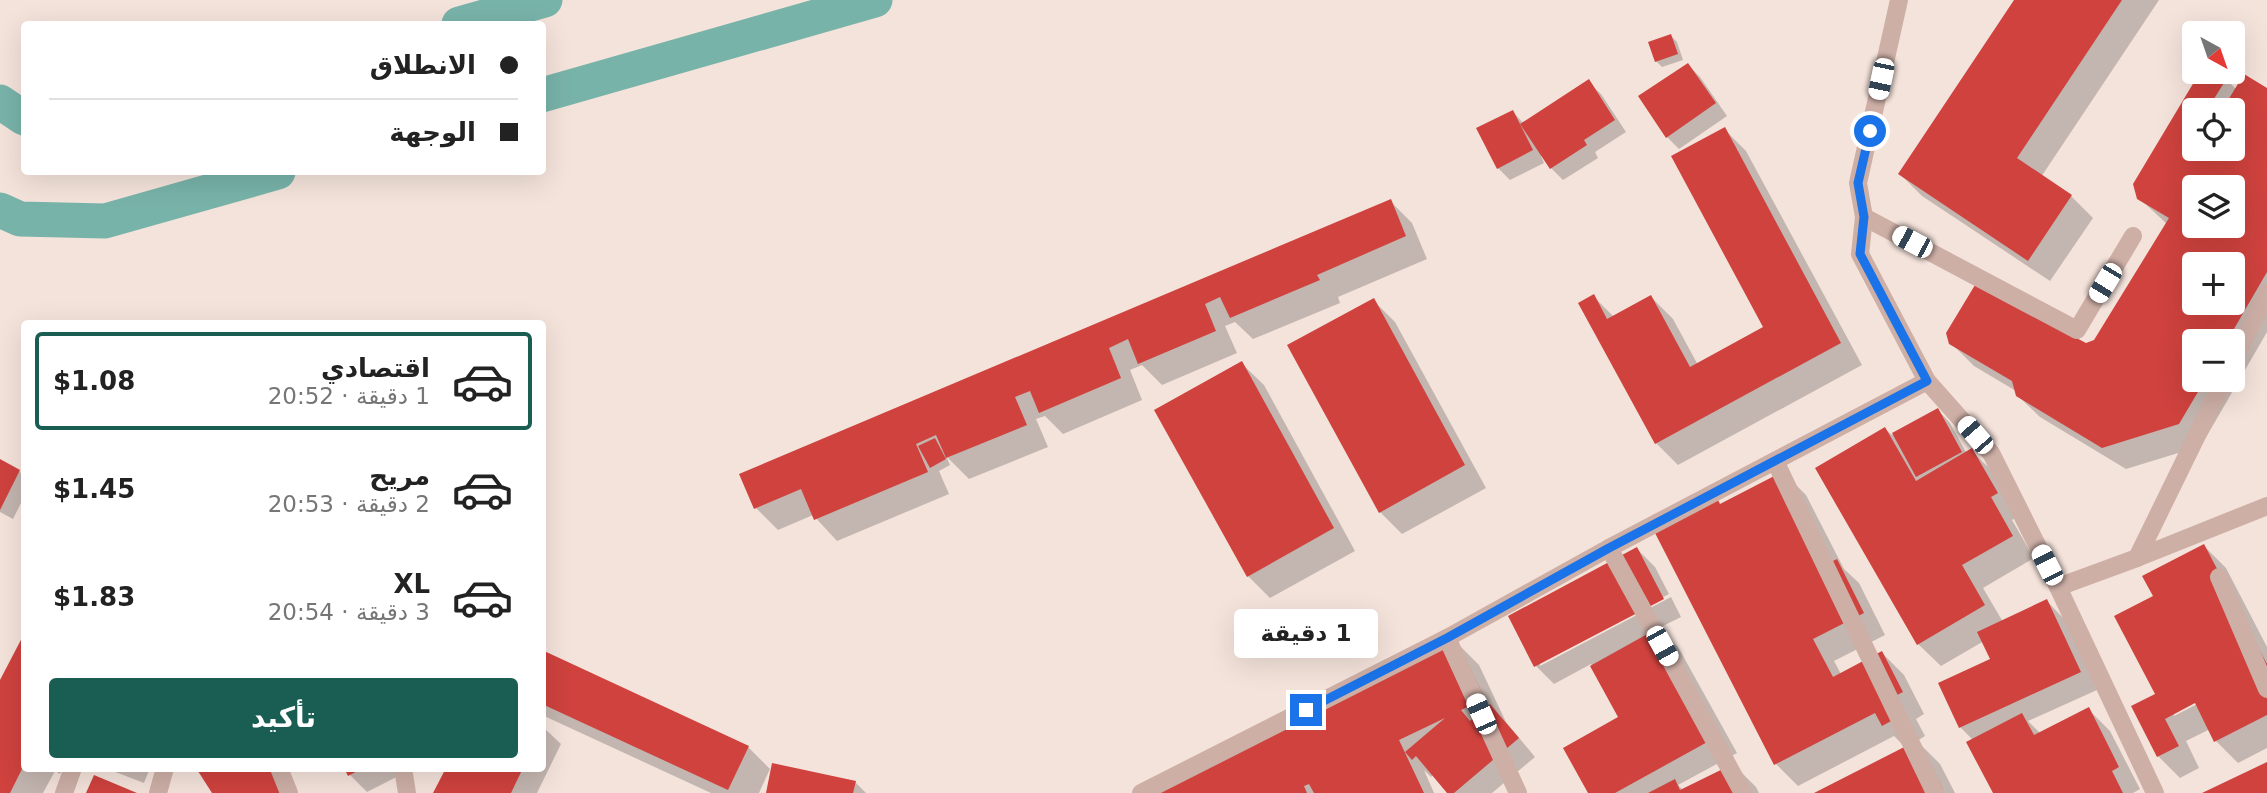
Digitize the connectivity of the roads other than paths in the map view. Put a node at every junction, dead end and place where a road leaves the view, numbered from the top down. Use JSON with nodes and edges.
{"nodes":[{"id":1,"x":1899,"y":0,"type":"edge"},
{"id":2,"x":1864,"y":217,"type":"junction"},
{"id":3,"x":2133,"y":236,"type":"dead end"},
{"id":4,"x":2267,"y":293,"type":"edge"},
{"id":5,"x":2245,"y":338,"type":"edge"},
{"id":6,"x":1927,"y":381,"type":"junction"},
{"id":7,"x":2218,"y":392,"type":"edge"},
{"id":8,"x":1775,"y":461,"type":"junction"},
{"id":9,"x":2267,"y":506,"type":"edge"},
{"id":10,"x":1609,"y":548,"type":"junction"},
{"id":11,"x":2137,"y":558,"type":"junction"},
{"id":12,"x":2218,"y":577,"type":"dead end"},
{"id":13,"x":2058,"y":587,"type":"junction"},
{"id":14,"x":1447,"y":638,"type":"junction"},
{"id":15,"x":2267,"y":689,"type":"edge"},
{"id":16,"x":72,"y":772,"type":"edge"},
{"id":17,"x":164,"y":772,"type":"edge"},
{"id":18,"x":281,"y":772,"type":"edge"},
{"id":19,"x":404,"y":772,"type":"edge"},
{"id":20,"x":1513,"y":792,"type":"edge"},
{"id":21,"x":64,"y":793,"type":"edge"},
{"id":22,"x":158,"y":793,"type":"edge"},
{"id":23,"x":289,"y":793,"type":"edge"},
{"id":24,"x":407,"y":793,"type":"edge"},
{"id":25,"x":1141,"y":793,"type":"edge"},
{"id":26,"x":1743,"y":793,"type":"edge"},
{"id":27,"x":1936,"y":793,"type":"edge"},
{"id":28,"x":2155,"y":793,"type":"edge"}],
"edges":[{"from":1,"to":2,"type":"street"},
{"from":2,"to":3,"type":"street"},
{"from":2,"to":6,"type":"street"},
{"from":4,"to":5,"type":"street"},
{"from":6,"to":8,"type":"street"},
{"from":6,"to":13,"type":"street"},
{"from":7,"to":11,"type":"street"},
{"from":8,"to":10,"type":"street"},
{"from":8,"to":27,"type":"street"},
{"from":9,"to":11,"type":"street"},
{"from":10,"to":14,"type":"street"},
{"from":10,"to":26,"type":"street"},
{"from":11,"to":13,"type":"street"},
{"from":12,"to":15,"type":"street"},
{"from":13,"to":28,"type":"street"},
{"from":14,"to":20,"type":"street"},
{"from":14,"to":25,"type":"street"},
{"from":16,"to":21,"type":"street"},
{"from":17,"to":22,"type":"street"},
{"from":18,"to":23,"type":"street"},
{"from":19,"to":24,"type":"street"}]}
